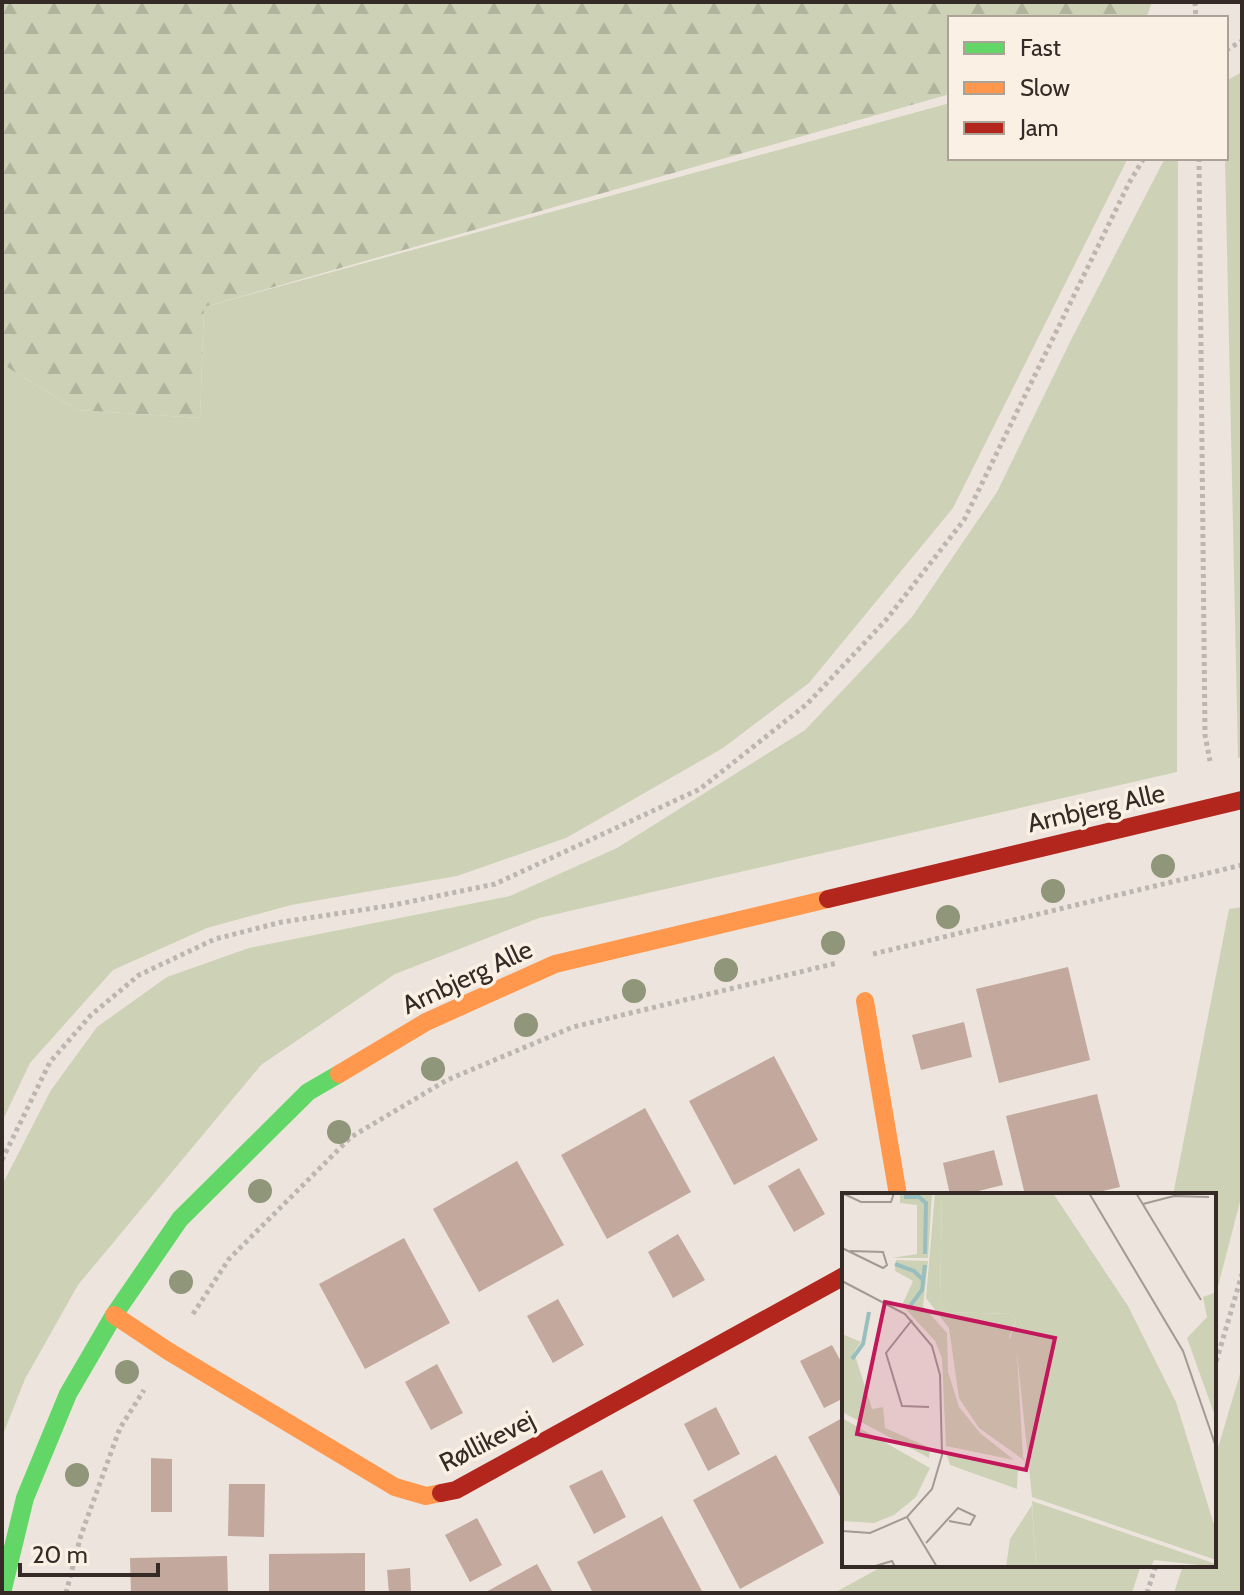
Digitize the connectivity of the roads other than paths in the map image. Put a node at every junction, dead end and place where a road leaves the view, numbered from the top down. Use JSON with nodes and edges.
{"nodes":[{"id":1,"x":1242,"y":800,"type":"edge"},
{"id":2,"x":865,"y":1001,"type":"dead end"},
{"id":3,"x":898,"y":1193,"type":"edge"},
{"id":4,"x":842,"y":1277,"type":"edge"},
{"id":5,"x":114,"y":1315,"type":"junction"},
{"id":6,"x":2,"y":1593,"type":"edge"}],
"edges":[{"from":1,"to":5,"type":"street","name":"Arnbjerg Alle"},
{"from":2,"to":3,"type":"street"},
{"from":4,"to":5,"type":"street","name":"Røllikevej"},
{"from":5,"to":6,"type":"street","name":"Arnbjerg Alle"}]}
